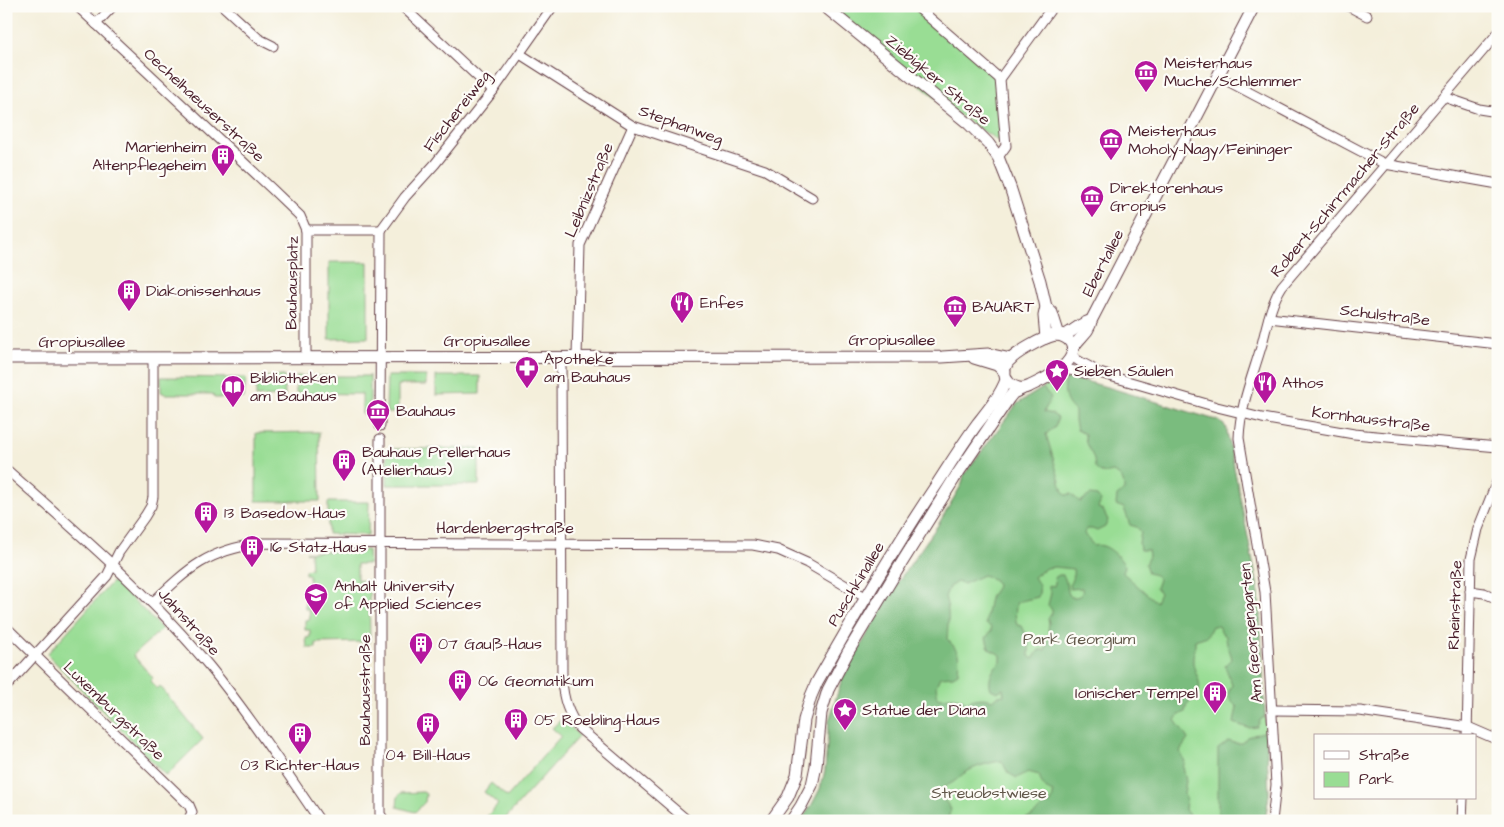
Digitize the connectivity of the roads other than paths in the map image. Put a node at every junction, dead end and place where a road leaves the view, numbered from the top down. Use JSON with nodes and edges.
{"nodes":[{"id":1,"x":77,"y":6,"type":"edge"},
{"id":2,"x":113,"y":6,"type":"edge"},
{"id":3,"x":223,"y":6,"type":"edge"},
{"id":4,"x":402,"y":6,"type":"edge"},
{"id":5,"x":553,"y":6,"type":"edge"},
{"id":6,"x":824,"y":6,"type":"edge"},
{"id":7,"x":916,"y":6,"type":"edge"},
{"id":8,"x":1052,"y":6,"type":"edge"},
{"id":9,"x":1254,"y":6,"type":"edge"},
{"id":10,"x":1348,"y":6,"type":"edge"},
{"id":11,"x":1367,"y":16,"type":"dead end"},
{"id":12,"x":96,"y":24,"type":"junction"},
{"id":13,"x":1498,"y":33,"type":"edge"},
{"id":14,"x":273,"y":46,"type":"dead end"},
{"id":15,"x":520,"y":54,"type":"junction"},
{"id":16,"x":1218,"y":76,"type":"junction"},
{"id":17,"x":1000,"y":79,"type":"junction"},
{"id":18,"x":493,"y":91,"type":"junction"},
{"id":19,"x":1444,"y":97,"type":"junction"},
{"id":20,"x":1498,"y":112,"type":"edge"},
{"id":21,"x":633,"y":126,"type":"junction"},
{"id":22,"x":998,"y":157,"type":"junction"},
{"id":23,"x":1385,"y":164,"type":"junction"},
{"id":24,"x":1498,"y":184,"type":"edge"},
{"id":25,"x":812,"y":198,"type":"dead end"},
{"id":26,"x":306,"y":230,"type":"junction"},
{"id":27,"x":381,"y":230,"type":"junction"},
{"id":28,"x":1046,"y":307,"type":"junction"},
{"id":29,"x":1269,"y":318,"type":"junction"},
{"id":30,"x":1091,"y":321,"type":"junction"},
{"id":31,"x":1061,"y":336,"type":"junction"},
{"id":32,"x":1046,"y":338,"type":"junction"},
{"id":33,"x":1498,"y":344,"type":"edge"},
{"id":34,"x":1073,"y":352,"type":"junction"},
{"id":35,"x":967,"y":356,"type":"junction"},
{"id":36,"x":561,"y":357,"type":"junction"},
{"id":37,"x":577,"y":357,"type":"junction"},
{"id":38,"x":6,"y":358,"type":"edge"},
{"id":39,"x":153,"y":358,"type":"junction"},
{"id":40,"x":306,"y":358,"type":"junction"},
{"id":41,"x":381,"y":358,"type":"junction"},
{"id":42,"x":1011,"y":359,"type":"junction"},
{"id":43,"x":1062,"y":368,"type":"junction"},
{"id":44,"x":1096,"y":372,"type":"junction"},
{"id":45,"x":1006,"y":376,"type":"junction"},
{"id":46,"x":1022,"y":389,"type":"junction"},
{"id":47,"x":1242,"y":414,"type":"junction"},
{"id":48,"x":380,"y":426,"type":"dead end"},
{"id":49,"x":380,"y":439,"type":"dead end"},
{"id":50,"x":1498,"y":447,"type":"edge"},
{"id":51,"x":6,"y":469,"type":"edge"},
{"id":52,"x":1498,"y":479,"type":"edge"},
{"id":53,"x":380,"y":542,"type":"junction"},
{"id":54,"x":562,"y":543,"type":"junction"},
{"id":55,"x":113,"y":566,"type":"junction"},
{"id":56,"x":1470,"y":591,"type":"junction"},
{"id":57,"x":865,"y":597,"type":"junction"},
{"id":58,"x":1498,"y":599,"type":"edge"},
{"id":59,"x":152,"y":603,"type":"junction"},
{"id":60,"x":6,"y":627,"type":"edge"},
{"id":61,"x":35,"y":655,"type":"junction"},
{"id":62,"x":6,"y":687,"type":"edge"},
{"id":63,"x":1273,"y":710,"type":"junction"},
{"id":64,"x":1468,"y":732,"type":"edge"},
{"id":65,"x":1476,"y":734,"type":"edge"},
{"id":66,"x":1498,"y":740,"type":"edge"},
{"id":67,"x":1463,"y":800,"type":"edge"},
{"id":68,"x":189,"y":820,"type":"edge"},
{"id":69,"x":383,"y":820,"type":"edge"},
{"id":70,"x":320,"y":821,"type":"edge"},
{"id":71,"x":688,"y":821,"type":"edge"},
{"id":72,"x":771,"y":821,"type":"edge"},
{"id":73,"x":791,"y":821,"type":"edge"},
{"id":74,"x":1272,"y":821,"type":"edge"},
{"id":75,"x":1462,"y":821,"type":"edge"}],
"edges":[{"from":1,"to":12,"type":"street","name":"Oechelhaeuserstraße"},
{"from":2,"to":12,"type":"street"},
{"from":3,"to":14,"type":"street"},
{"from":4,"to":18,"type":"street"},
{"from":5,"to":15,"type":"street","name":"Fischereiweg"},
{"from":6,"to":22,"type":"main road","name":"Ziebigker Straße"},
{"from":7,"to":17,"type":"street"},
{"from":8,"to":17,"type":"street"},
{"from":9,"to":16,"type":"main road","name":"Ebertallee"},
{"from":10,"to":11,"type":"street"},
{"from":12,"to":26,"type":"street","name":"Oechelhaeuserstraße"},
{"from":13,"to":19,"type":"street","name":"Robert-Schirrmacher-Straße"},
{"from":15,"to":18,"type":"street","name":"Fischereiweg"},
{"from":15,"to":21,"type":"street","name":"Stephanweg"},
{"from":16,"to":23,"type":"street"},
{"from":16,"to":30,"type":"main road","name":"Ebertallee"},
{"from":17,"to":22,"type":"street"},
{"from":18,"to":27,"type":"street","name":"Fischereiweg"},
{"from":19,"to":20,"type":"street"},
{"from":19,"to":23,"type":"street","name":"Robert-Schirrmacher-Straße"},
{"from":21,"to":25,"type":"street","name":"Stephanweg"},
{"from":21,"to":37,"type":"street","name":"Leibnizstraße"},
{"from":22,"to":28,"type":"main road","name":"Ziebigker Straße"},
{"from":23,"to":24,"type":"street"},
{"from":23,"to":29,"type":"street","name":"Robert-Schirrmacher-Straße"},
{"from":26,"to":27,"type":"street","name":"Bauhausplatz"},
{"from":26,"to":40,"type":"street","name":"Bauhausplatz"},
{"from":27,"to":41,"type":"street"},
{"from":28,"to":31,"type":"main road","name":"Ziebigker Straße"},
{"from":28,"to":32,"type":"main road","name":"Ziebigker Straße"},
{"from":29,"to":33,"type":"street","name":"Schulstraße"},
{"from":29,"to":47,"type":"street","name":"Robert-Schirrmacher-Straße"},
{"from":30,"to":31,"type":"main road","name":"Ebertallee"},
{"from":30,"to":34,"type":"main road","name":"Ebertallee"},
{"from":31,"to":32,"type":"main road"},
{"from":31,"to":34,"type":"main road"},
{"from":32,"to":42,"type":"main road"},
{"from":34,"to":43,"type":"main road"},
{"from":34,"to":44,"type":"street"},
{"from":35,"to":37,"type":"main road","name":"Gropiusallee"},
{"from":35,"to":42,"type":"main road","name":"Gropiusallee"},
{"from":35,"to":45,"type":"main road","name":"Gropiusallee"},
{"from":36,"to":37,"type":"main road","name":"Gropiusallee"},
{"from":36,"to":41,"type":"main road","name":"Gropiusallee"},
{"from":36,"to":54,"type":"street"},
{"from":38,"to":39,"type":"main road","name":"Gropiusallee"},
{"from":39,"to":40,"type":"main road","name":"Gropiusallee"},
{"from":39,"to":55,"type":"street"},
{"from":40,"to":41,"type":"main road","name":"Gropiusallee"},
{"from":41,"to":48,"type":"street"},
{"from":42,"to":45,"type":"main road"},
{"from":43,"to":44,"type":"street"},
{"from":43,"to":46,"type":"main road"},
{"from":44,"to":47,"type":"street"},
{"from":45,"to":46,"type":"main road"},
{"from":45,"to":57,"type":"main road","name":"Puschkinallee"},
{"from":46,"to":73,"type":"main road","name":"Puschkinallee"},
{"from":47,"to":50,"type":"street","name":"Kornhausstraße"},
{"from":47,"to":63,"type":"street","name":"Am Georgengarten"},
{"from":49,"to":53,"type":"street","name":"Bauhausstraße"},
{"from":51,"to":55,"type":"street","name":"Jahnstraße"},
{"from":52,"to":56,"type":"street","name":"Rheinstraße"},
{"from":53,"to":54,"type":"street","name":"Hardenbergstraße"},
{"from":53,"to":59,"type":"street","name":"Hardenbergstraße"},
{"from":53,"to":69,"type":"street","name":"Bauhausstraße"},
{"from":54,"to":57,"type":"street","name":"Hardenbergstraße"},
{"from":54,"to":71,"type":"street"},
{"from":55,"to":59,"type":"street","name":"Jahnstraße"},
{"from":55,"to":61,"type":"street"},
{"from":56,"to":58,"type":"street"},
{"from":56,"to":64,"type":"street","name":"Rheinstraße"},
{"from":57,"to":72,"type":"main road","name":"Puschkinallee"},
{"from":59,"to":70,"type":"street","name":"Jahnstraße"},
{"from":60,"to":61,"type":"street","name":"Luxemburgstraße"},
{"from":61,"to":62,"type":"street"},
{"from":61,"to":68,"type":"street","name":"Luxemburgstraße"},
{"from":63,"to":64,"type":"street"},
{"from":63,"to":74,"type":"street","name":"Am Georgengarten"},
{"from":65,"to":66,"type":"street"},
{"from":67,"to":75,"type":"street"}]}
